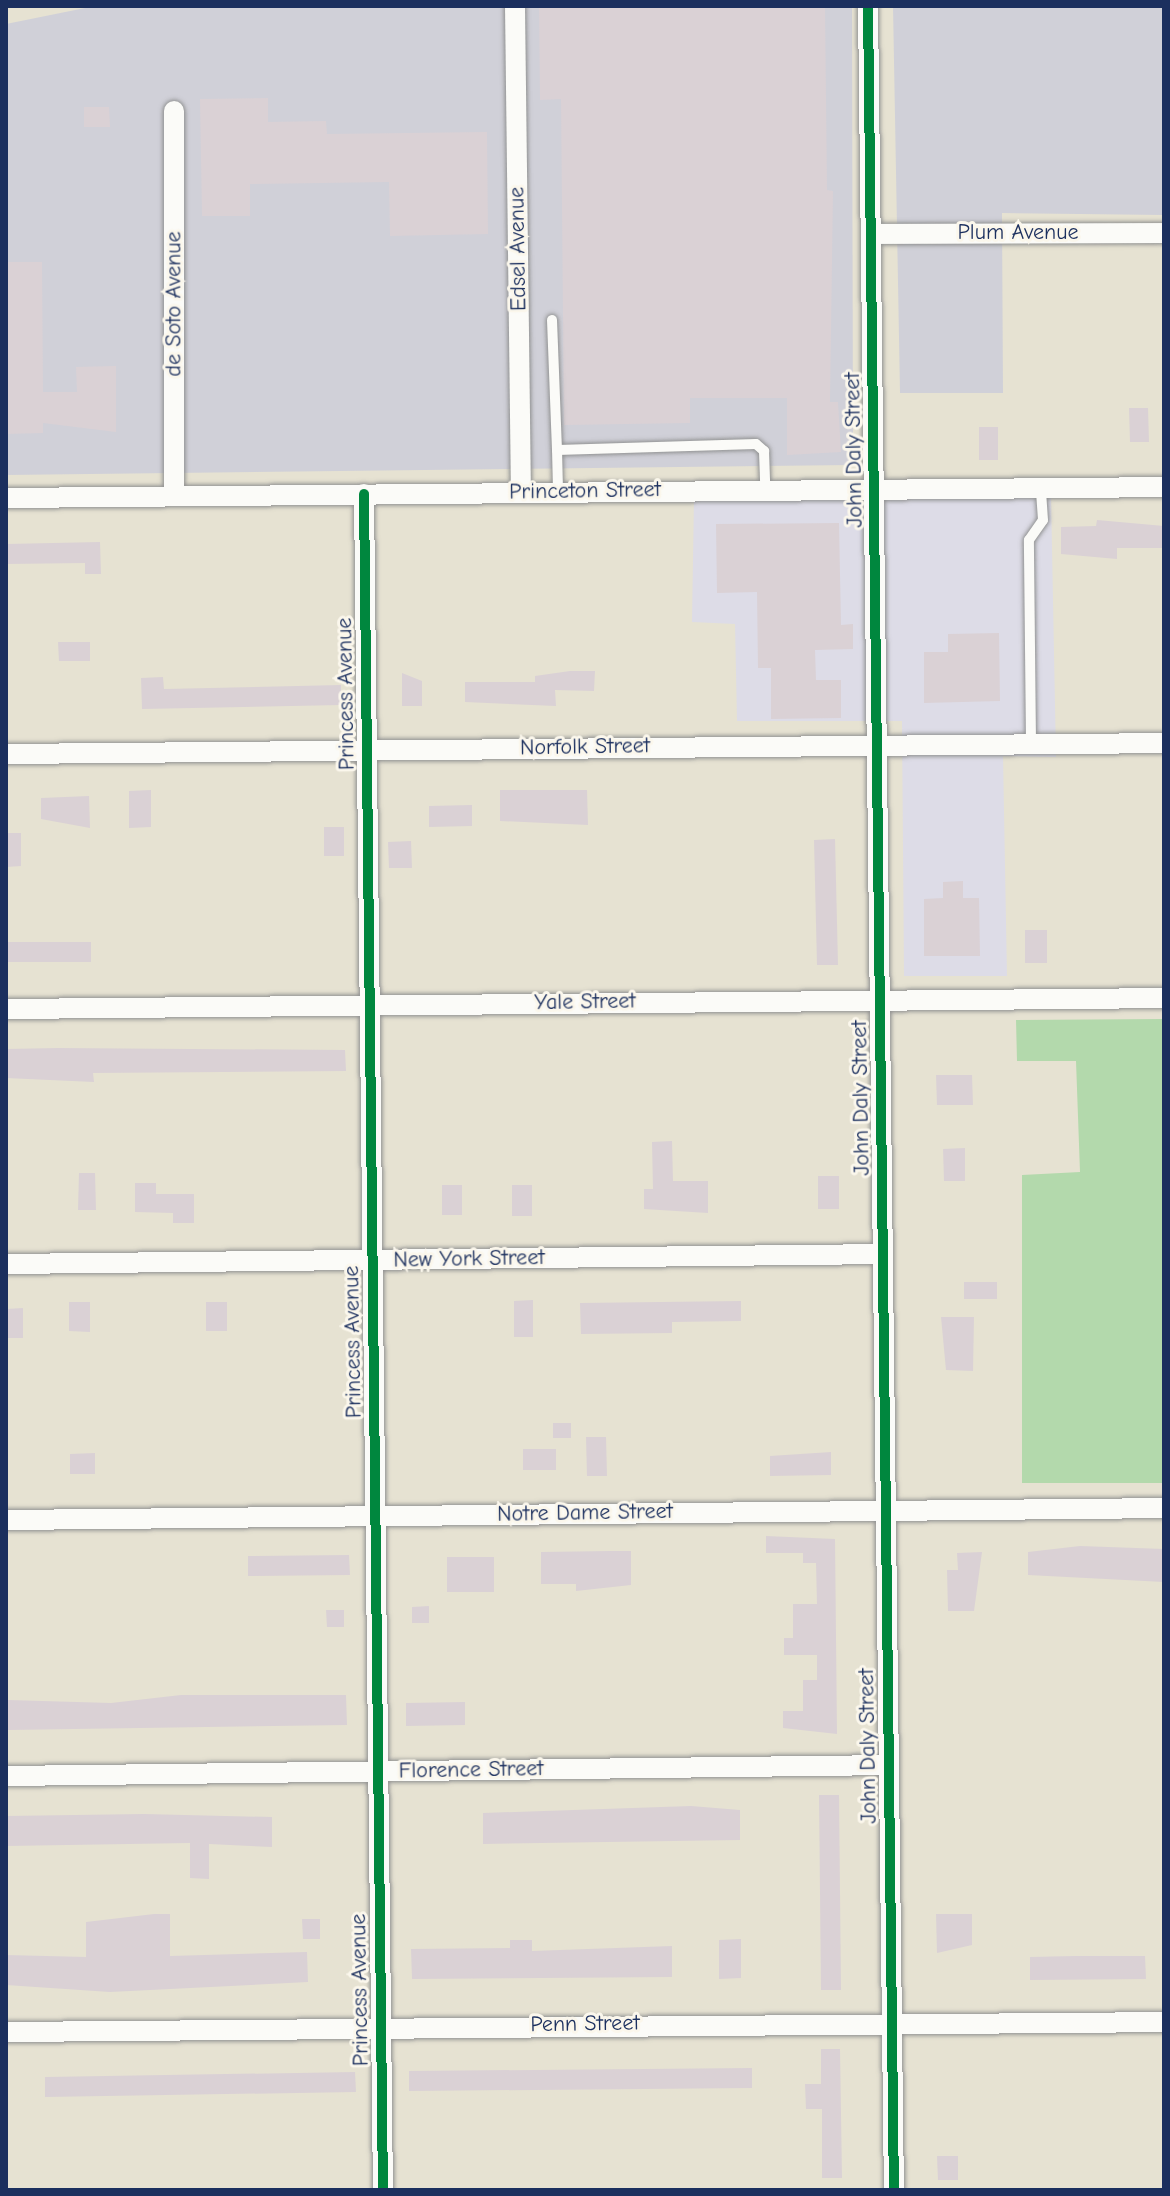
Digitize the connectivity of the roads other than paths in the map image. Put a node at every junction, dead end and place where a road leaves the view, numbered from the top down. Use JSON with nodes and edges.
{"nodes":[{"id":1,"x":515,"y":6,"type":"edge"},
{"id":2,"x":868,"y":6,"type":"edge"},
{"id":3,"x":174,"y":111,"type":"dead end"},
{"id":4,"x":1164,"y":233,"type":"edge"},
{"id":5,"x":871,"y":234,"type":"junction"},
{"id":6,"x":552,"y":320,"type":"dead end"},
{"id":7,"x":557,"y":450,"type":"junction"},
{"id":8,"x":1164,"y":487,"type":"edge"},
{"id":9,"x":874,"y":488,"type":"junction"},
{"id":10,"x":1041,"y":488,"type":"junction"},
{"id":11,"x":765,"y":489,"type":"junction"},
{"id":12,"x":558,"y":490,"type":"junction"},
{"id":13,"x":521,"y":492,"type":"junction"},
{"id":14,"x":364,"y":494,"type":"junction"},
{"id":15,"x":174,"y":496,"type":"junction"},
{"id":16,"x":6,"y":498,"type":"edge"},
{"id":17,"x":1031,"y":743,"type":"junction"},
{"id":18,"x":1164,"y":743,"type":"edge"},
{"id":19,"x":877,"y":744,"type":"junction"},
{"id":20,"x":366,"y":749,"type":"junction"},
{"id":21,"x":6,"y":754,"type":"edge"},
{"id":22,"x":1164,"y":998,"type":"edge"},
{"id":23,"x":880,"y":999,"type":"junction"},
{"id":24,"x":369,"y":1005,"type":"junction"},
{"id":25,"x":6,"y":1009,"type":"edge"},
{"id":26,"x":883,"y":1254,"type":"junction"},
{"id":27,"x":372,"y":1260,"type":"junction"},
{"id":28,"x":6,"y":1264,"type":"edge"},
{"id":29,"x":1164,"y":1508,"type":"edge"},
{"id":30,"x":886,"y":1509,"type":"junction"},
{"id":31,"x":375,"y":1515,"type":"junction"},
{"id":32,"x":6,"y":1520,"type":"edge"},
{"id":33,"x":889,"y":1765,"type":"junction"},
{"id":34,"x":378,"y":1771,"type":"junction"},
{"id":35,"x":6,"y":1776,"type":"edge"},
{"id":36,"x":1164,"y":2022,"type":"edge"},
{"id":37,"x":891,"y":2023,"type":"junction"},
{"id":38,"x":381,"y":2027,"type":"junction"},
{"id":39,"x":6,"y":2032,"type":"edge"},
{"id":40,"x":383,"y":2190,"type":"edge"},
{"id":41,"x":894,"y":2190,"type":"edge"}],
"edges":[{"from":1,"to":13,"type":"street","name":"Edsel Avenue"},
{"from":2,"to":5,"type":"street","name":"John Daly Street"},
{"from":3,"to":15,"type":"street","name":"de Soto Avenue"},
{"from":4,"to":5,"type":"street","name":"Plum Avenue"},
{"from":5,"to":9,"type":"street","name":"John Daly Street"},
{"from":6,"to":7,"type":"lane"},
{"from":7,"to":11,"type":"lane"},
{"from":7,"to":12,"type":"lane"},
{"from":8,"to":10,"type":"street","name":"Princeton Street"},
{"from":9,"to":10,"type":"street","name":"Princeton Street"},
{"from":9,"to":11,"type":"street","name":"Princeton Street"},
{"from":9,"to":19,"type":"street","name":"John Daly Street"},
{"from":10,"to":17,"type":"lane"},
{"from":11,"to":12,"type":"street","name":"Princeton Street"},
{"from":12,"to":13,"type":"street","name":"Princeton Street"},
{"from":13,"to":14,"type":"street","name":"Princeton Street"},
{"from":14,"to":15,"type":"street","name":"Princeton Street"},
{"from":14,"to":20,"type":"street","name":"Princess Avenue"},
{"from":15,"to":16,"type":"street","name":"Princeton Street"},
{"from":17,"to":18,"type":"street","name":"Norfolk Street"},
{"from":17,"to":19,"type":"street","name":"Norfolk Street"},
{"from":19,"to":20,"type":"street","name":"Norfolk Street"},
{"from":19,"to":23,"type":"street","name":"John Daly Street"},
{"from":20,"to":21,"type":"street","name":"Norfolk Street"},
{"from":20,"to":24,"type":"street","name":"Princess Avenue"},
{"from":22,"to":23,"type":"street","name":"Yale Street"},
{"from":23,"to":24,"type":"street","name":"Yale Street"},
{"from":23,"to":26,"type":"street","name":"John Daly Street"},
{"from":24,"to":25,"type":"street","name":"Yale Street"},
{"from":24,"to":27,"type":"street","name":"Princess Avenue"},
{"from":26,"to":27,"type":"street","name":"New York Street"},
{"from":26,"to":30,"type":"street","name":"John Daly Street"},
{"from":27,"to":28,"type":"street","name":"New York Street"},
{"from":27,"to":31,"type":"street","name":"Princess Avenue"},
{"from":29,"to":30,"type":"street","name":"Notre Dame Street"},
{"from":30,"to":31,"type":"street","name":"Notre Dame Street"},
{"from":30,"to":33,"type":"street","name":"John Daly Street"},
{"from":31,"to":32,"type":"street","name":"Notre Dame Street"},
{"from":31,"to":34,"type":"street","name":"Princess Avenue"},
{"from":33,"to":34,"type":"street","name":"Florence Street"},
{"from":33,"to":37,"type":"street","name":"John Daly Street"},
{"from":34,"to":35,"type":"street","name":"Florence Street"},
{"from":34,"to":38,"type":"street","name":"Princess Avenue"},
{"from":36,"to":37,"type":"street","name":"Penn Street"},
{"from":37,"to":38,"type":"street","name":"Penn Street"},
{"from":37,"to":41,"type":"street","name":"John Daly Street"},
{"from":38,"to":39,"type":"street","name":"Penn Street"},
{"from":38,"to":40,"type":"street","name":"Princess Avenue"}]}
